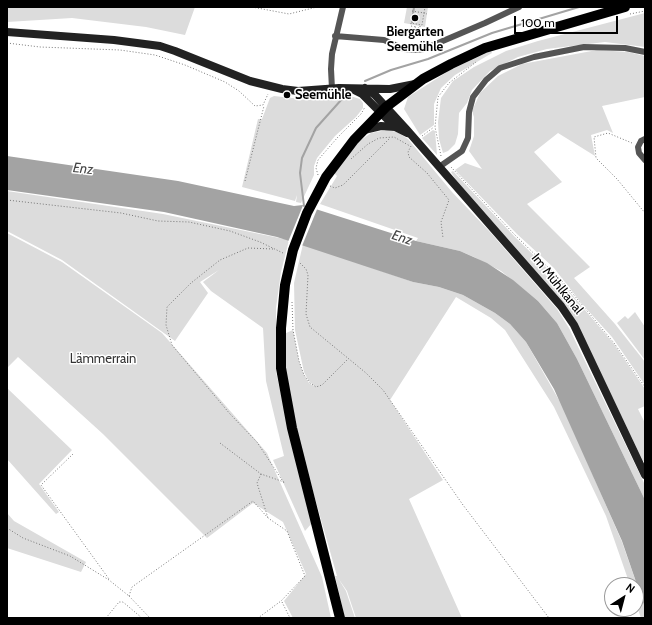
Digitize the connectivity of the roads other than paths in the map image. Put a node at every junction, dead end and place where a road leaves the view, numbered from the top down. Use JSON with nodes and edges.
{"nodes":[{"id":1,"x":343,"y":7,"type":"edge"},
{"id":2,"x":519,"y":7,"type":"edge"},
{"id":3,"x":625,"y":11,"type":"edge"},
{"id":4,"x":7,"y":32,"type":"edge"},
{"id":5,"x":335,"y":36,"type":"junction"},
{"id":6,"x":645,"y":52,"type":"edge"},
{"id":7,"x":417,"y":84,"type":"junction"},
{"id":8,"x":348,"y":88,"type":"junction"},
{"id":9,"x":365,"y":88,"type":"junction"},
{"id":10,"x":336,"y":89,"type":"junction"},
{"id":11,"x":383,"y":110,"type":"junction"},
{"id":12,"x":395,"y":127,"type":"junction"},
{"id":13,"x":361,"y":132,"type":"junction"},
{"id":14,"x":645,"y":139,"type":"edge"},
{"id":15,"x":413,"y":141,"type":"junction"},
{"id":16,"x":645,"y":160,"type":"edge"},
{"id":17,"x":439,"y":167,"type":"junction"},
{"id":18,"x":645,"y":475,"type":"edge"},
{"id":19,"x":340,"y":618,"type":"edge"}],
"edges":[{"from":1,"to":5,"type":"street"},
{"from":2,"to":5,"type":"street"},
{"from":3,"to":7,"type":"main road"},
{"from":4,"to":10,"type":"street"},
{"from":5,"to":10,"type":"street"},
{"from":6,"to":17,"type":"street"},
{"from":7,"to":9,"type":"street"},
{"from":7,"to":11,"type":"main road"},
{"from":8,"to":9,"type":"street"},
{"from":8,"to":10,"type":"street"},
{"from":8,"to":11,"type":"street"},
{"from":9,"to":11,"type":"street"},
{"from":11,"to":12,"type":"street","name":"Im Mühlkanal"},
{"from":11,"to":13,"type":"main road"},
{"from":11,"to":15,"type":"street","name":"Im Mühlkanal"},
{"from":12,"to":13,"type":"street"},
{"from":12,"to":15,"type":"street","name":"Im Mühlkanal"},
{"from":13,"to":19,"type":"main road"},
{"from":14,"to":16,"type":"street"},
{"from":15,"to":17,"type":"street","name":"Im Mühlkanal"},
{"from":17,"to":18,"type":"street","name":"Im Mühlkanal"}]}
